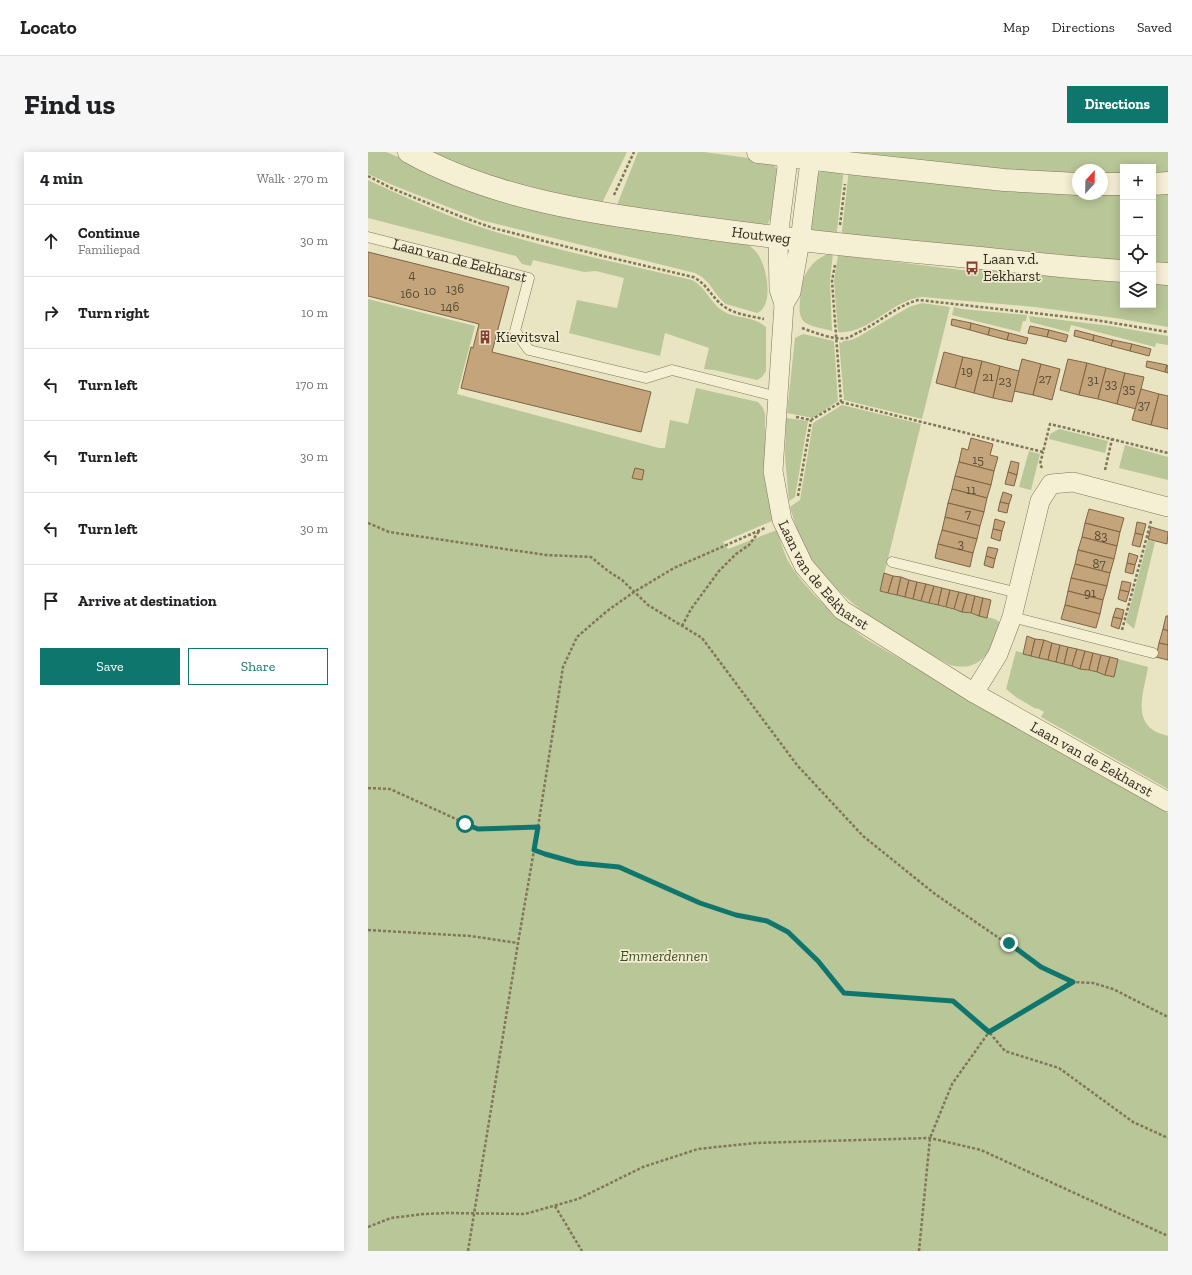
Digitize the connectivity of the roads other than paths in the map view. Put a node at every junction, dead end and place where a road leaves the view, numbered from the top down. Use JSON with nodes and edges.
{"nodes":[{"id":1,"x":409,"y":152,"type":"edge"},
{"id":2,"x":758,"y":152,"type":"edge"},
{"id":3,"x":785,"y":156,"type":"junction"},
{"id":4,"x":812,"y":159,"type":"junction"},
{"id":5,"x":1168,"y":183,"type":"edge"},
{"id":6,"x":1072,"y":184,"type":"edge"},
{"id":7,"x":1108,"y":184,"type":"edge"},
{"id":8,"x":1120,"y":184,"type":"edge"},
{"id":9,"x":1156,"y":184,"type":"edge"},
{"id":10,"x":368,"y":237,"type":"edge"},
{"id":11,"x":778,"y":238,"type":"junction"},
{"id":12,"x":800,"y":241,"type":"junction"},
{"id":13,"x":1120,"y":271,"type":"edge"},
{"id":14,"x":1156,"y":273,"type":"edge"},
{"id":15,"x":1168,"y":274,"type":"edge"},
{"id":16,"x":784,"y":304,"type":"junction"},
{"id":17,"x":778,"y":397,"type":"junction"},
{"id":18,"x":1162,"y":505,"type":"edge"},
{"id":19,"x":892,"y":562,"type":"dead end"},
{"id":20,"x":1018,"y":593,"type":"junction"},
{"id":21,"x":1012,"y":617,"type":"junction"},
{"id":22,"x":1153,"y":653,"type":"dead end"},
{"id":23,"x":974,"y":692,"type":"junction"},
{"id":24,"x":1168,"y":802,"type":"edge"}],
"edges":[{"from":1,"to":11,"type":"street","name":"Houtweg"},
{"from":2,"to":3,"type":"street"},
{"from":3,"to":4,"type":"street"},
{"from":3,"to":11,"type":"street","name":"Laan van de Eekharst"},
{"from":4,"to":6,"type":"street"},
{"from":4,"to":12,"type":"street","name":"Laan van de Eekharst"},
{"from":5,"to":9,"type":"street"},
{"from":7,"to":8,"type":"street"},
{"from":10,"to":17,"type":"lane","name":"Laan van de Eekharst"},
{"from":11,"to":12,"type":"street","name":"Houtweg"},
{"from":11,"to":16,"type":"street","name":"Laan van de Eekharst"},
{"from":12,"to":13,"type":"street","name":"Houtweg"},
{"from":12,"to":16,"type":"street","name":"Laan van de Eekharst"},
{"from":14,"to":15,"type":"street"},
{"from":16,"to":17,"type":"street","name":"Laan van de Eekharst"},
{"from":17,"to":23,"type":"street","name":"Laan van de Eekharst"},
{"from":18,"to":20,"type":"street"},
{"from":19,"to":20,"type":"lane"},
{"from":20,"to":21,"type":"street"},
{"from":21,"to":22,"type":"lane"},
{"from":21,"to":23,"type":"street"},
{"from":23,"to":24,"type":"street","name":"Laan van de Eekharst"}]}
